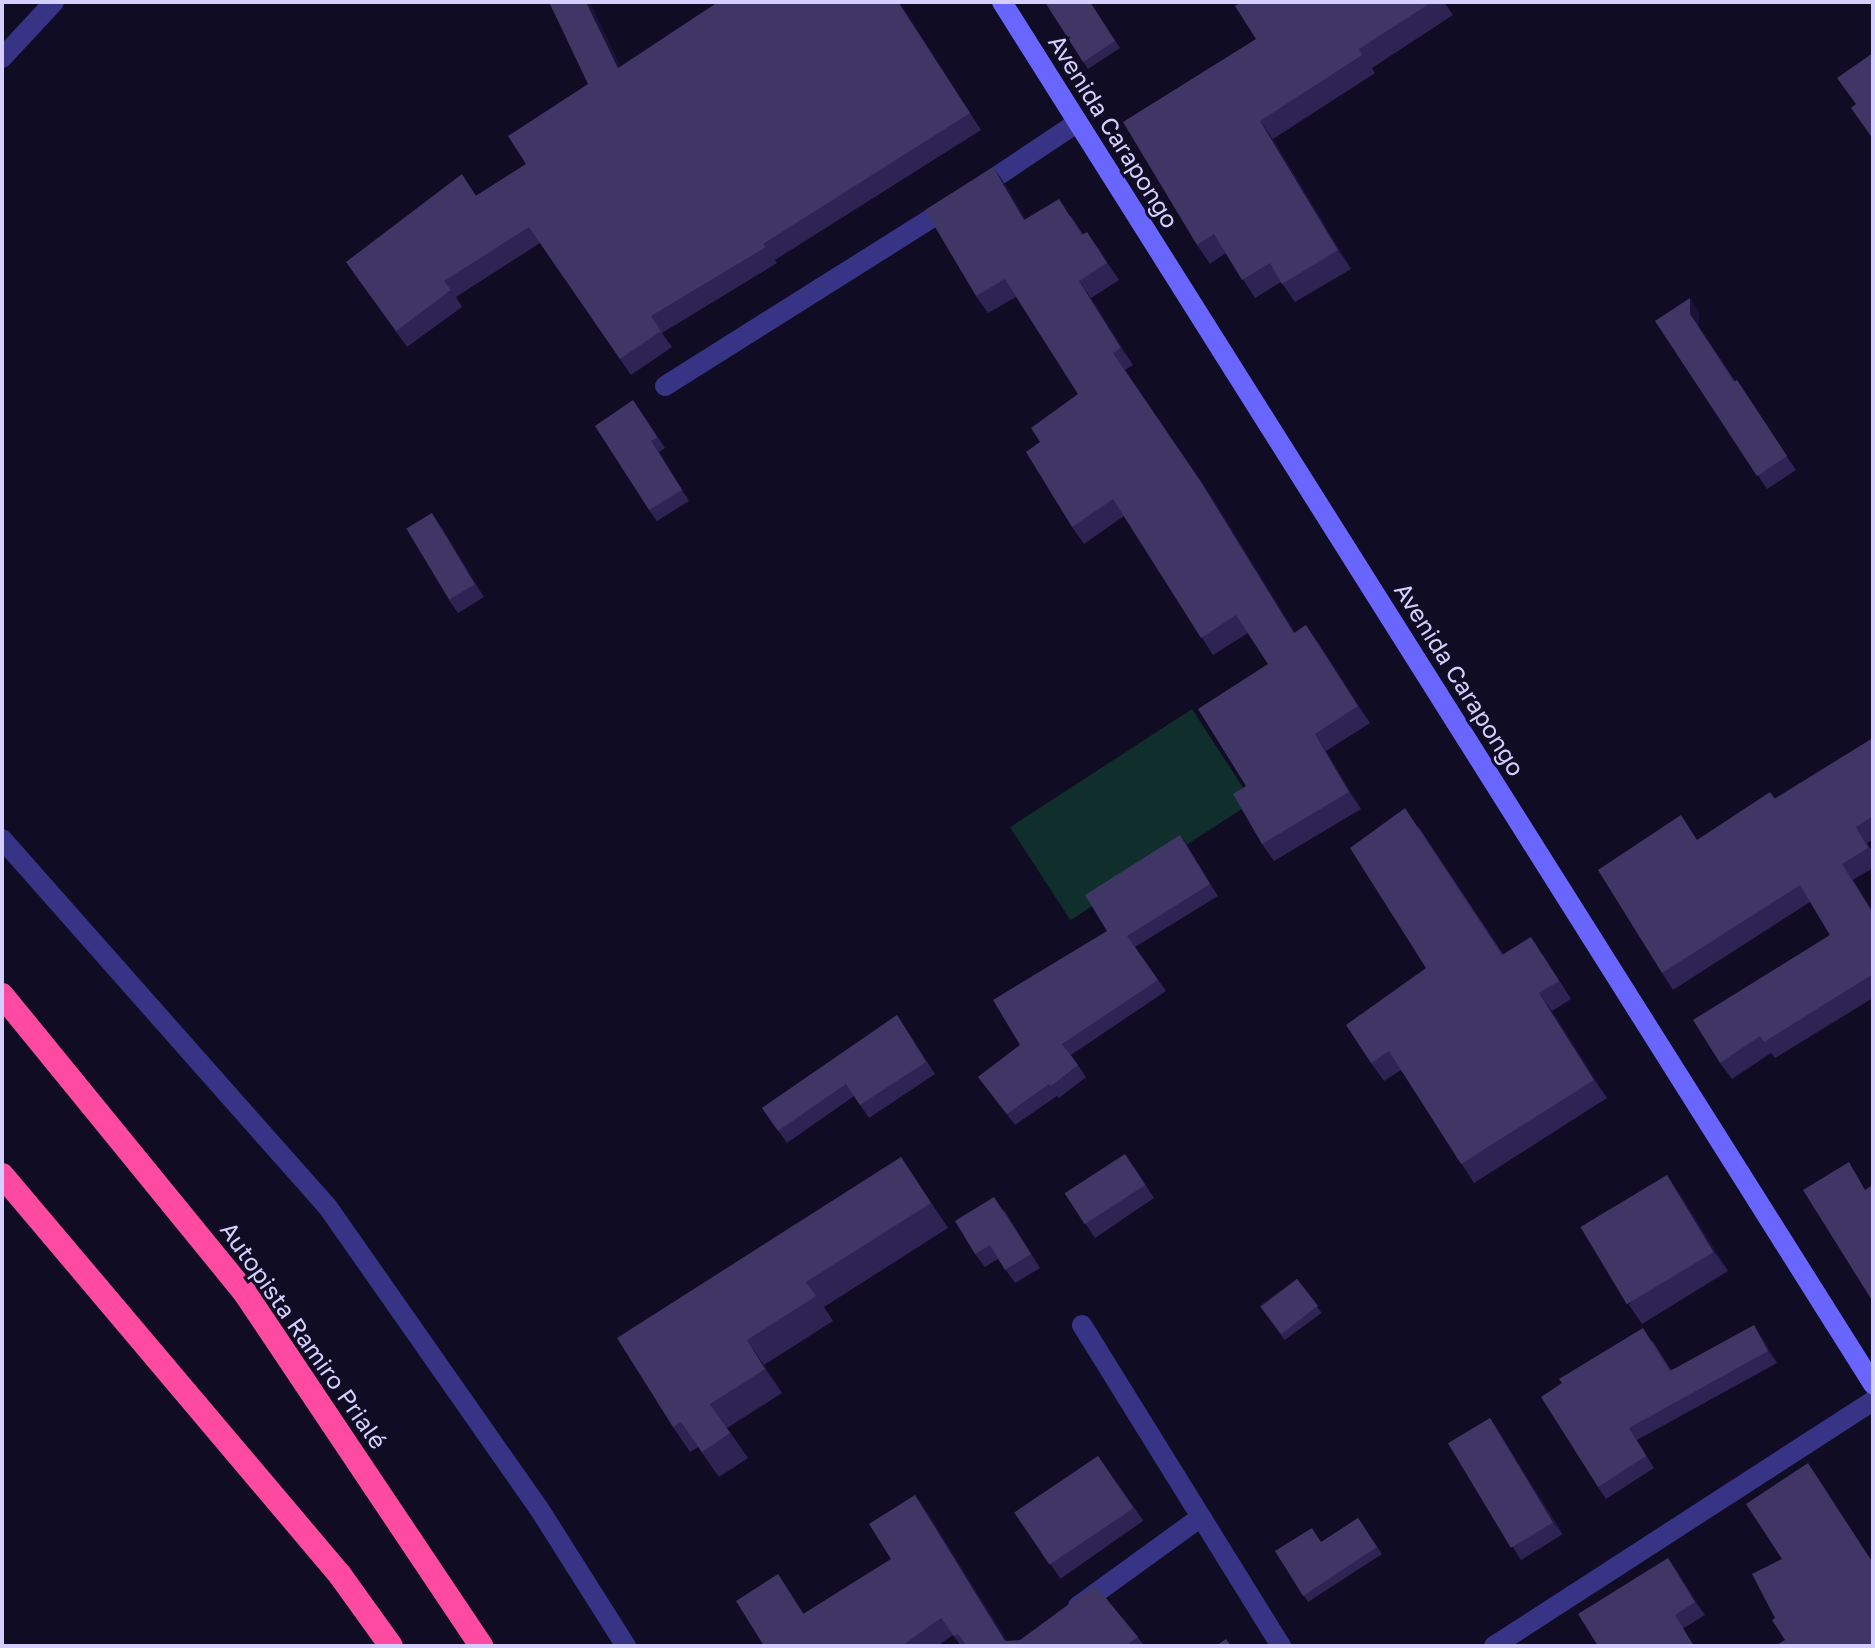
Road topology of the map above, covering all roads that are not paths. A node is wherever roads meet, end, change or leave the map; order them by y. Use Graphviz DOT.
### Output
graph roads {
  1 [pos="54,2"];
  2 [pos="1002,2"];
  3 [pos="2,58"];
  4 [pos="1078,122"];
  5 [pos="665,386"];
  6 [pos="2,839"];
  7 [pos="2,995"];
  8 [pos="2,1175"];
  9 [pos="1082,1325"];
  10 [pos="1873,1384"];
  11 [pos="1873,1401"];
  12 [pos="1201,1517"];
  13 [pos="1062,1618"];
  14 [pos="391,1646"];
  15 [pos="481,1646"];
  16 [pos="626,1646"];
  17 [pos="1281,1646"];
  18 [pos="1494,1646"];
  1 -- 3 [label="street"];
  2 -- 4 [label="street, Avenida Carapongo"];
  4 -- 5 [label="street"];
  4 -- 10 [label="street, Avenida Carapongo"];
  6 -- 16 [label="street"];
  7 -- 15 [label="highway, Autopista Ramiro Prialé"];
  8 -- 14 [label="highway"];
  9 -- 12 [label="street"];
  11 -- 18 [label="street"];
  12 -- 13 [label="street"];
  12 -- 17 [label="street"];
}
